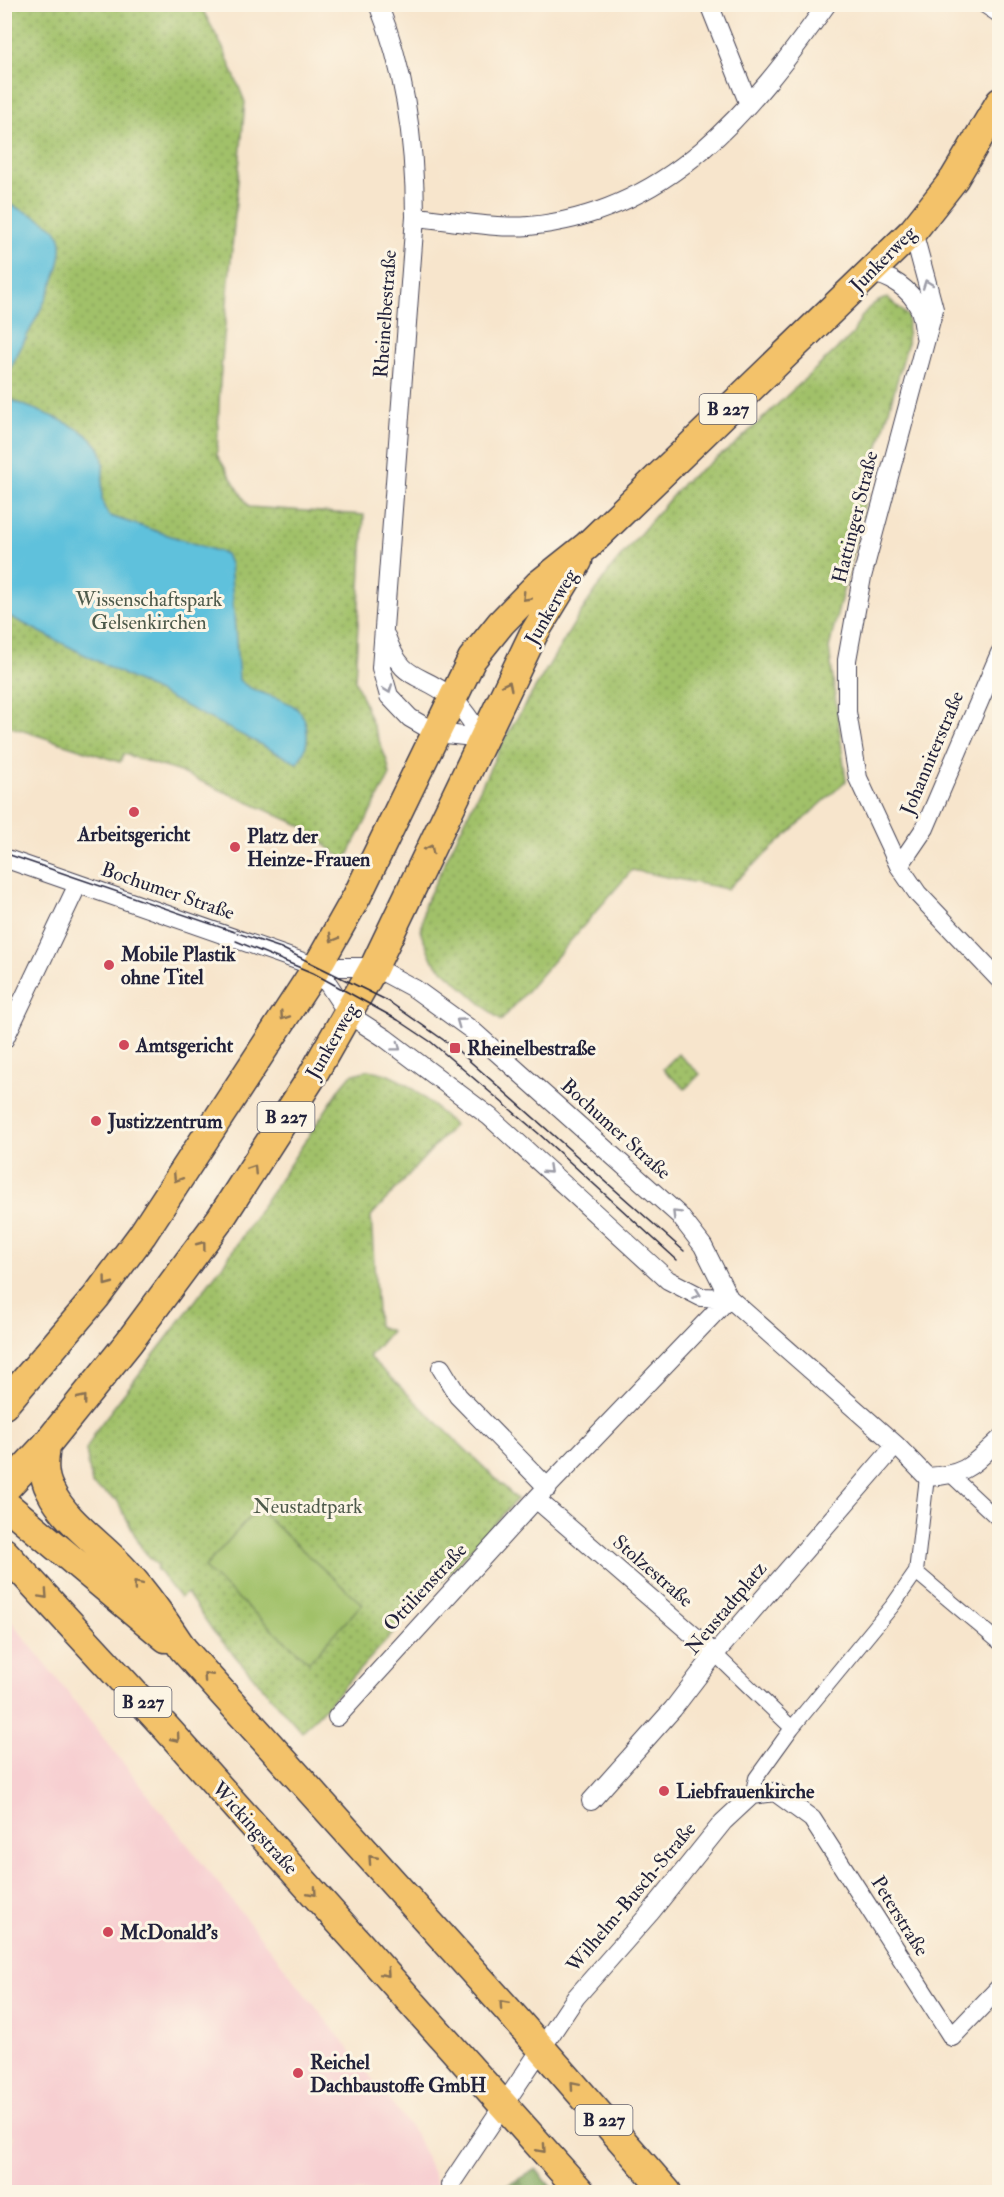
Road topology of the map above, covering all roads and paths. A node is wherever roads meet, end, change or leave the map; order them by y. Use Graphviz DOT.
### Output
graph roads {
  1 [pos="378,4"];
  2 [pos="709,4"];
  3 [pos="827,4"];
  4 [pos="985,4"];
  5 [pos="999,14"];
  6 [pos="748,102"];
  7 [pos="999,102"];
  8 [pos="415,217"];
  9 [pos="913,231"];
  10 [pos="870,274"];
  11 [pos="925,336"];
  12 [pos="587,546"];
  13 [pos="385,632"];
  14 [pos="999,653"];
  15 [pos="452,698"];
  16 [pos="847,712"];
  17 [pos="436,733"];
  18 [pos="483,738"];
  19 [pos="4,858"];
  20 [pos="899,866"];
  21 [pos="78,884"];
  22 [pos="317,967"];
  23 [pos="374,967"];
  24 [pos="999,980"];
  25 [pos="348,1014"];
  26 [pos="4,1040"];
  27 [pos="729,1298"];
  28 [pos="441,1368"];
  29 [pos="4,1405"];
  30 [pos="999,1439"];
  31 [pos="46,1445"];
  32 [pos="896,1445"];
  33 [pos="952,1476"];
  34 [pos="927,1477"];
  35 [pos="4,1490"];
  36 [pos="542,1493"];
  37 [pos="4,1503"];
  38 [pos="999,1521"];
  39 [pos="4,1552"];
  40 [pos="916,1572"];
  41 [pos="999,1643"];
  42 [pos="183,1649"];
  43 [pos="715,1654"];
  44 [pos="337,1718"];
  45 [pos="792,1728"];
  46 [pos="752,1795"];
  47 [pos="591,1801"];
  48 [pos="999,1987"];
  49 [pos="542,2047"];
  50 [pos="504,2106"];
  51 [pos="450,2185"];
  52 [pos="581,2193"];
  53 [pos="667,2193"];
  1 -- 8 [label="street, Rheinelbestraße"];
  2 -- 6 [label="street"];
  3 -- 6 [label="street"];
  4 -- 5 [label="street"];
  6 -- 8 [label="street"];
  7 -- 9 [label="main road, Junkerweg / B 227"];
  8 -- 13 [label="street, Rheinelbestraße"];
  9 -- 10 [label="main road, Junkerweg / B 227"];
  11 -- 9 [label="street, Hattinger Straße, one-way"];
  10 -- 11 [label="street, Hattinger Straße"];
  10 -- 12 [label="main road, Junkerweg / B 227"];
  11 -- 16 [label="street, Hattinger Straße"];
  12 -- 15 [label="main road, Junkerweg / B 227, one-way"];
  18 -- 12 [label="main road, Junkerweg / B 227, one-way"];
  13 -- 15 [label="street, Rheinelbestraße"];
  13 -- 17 [label="street, Rheinelbestraße, one-way"];
  14 -- 20 [label="street, Johanniterstraße"];
  15 -- 17 [label="main road, Junkerweg / B 227"];
  15 -- 18 [label="street, Rheinelbestraße"];
  16 -- 20 [label="street, Johanniterstraße"];
  17 -- 18 [label="street, Rheinelbestraße"];
  17 -- 22 [label="main road, Junkerweg / B 227, one-way"];
  23 -- 18 [label="main road, Junkerweg / B 227, one-way"];
  19 -- 21 [label="street, Bochumer Straße"];
  20 -- 24 [label="street, Johanniterstraße"];
  21 -- 22 [label="street, Bochumer Straße"];
  21 -- 26 [label="street"];
  22 -- 23 [label="street, Bochumer Straße"];
  22 -- 25 [label="street"];
  22 -- 29 [label="main road, Junkerweg / B 227, one-way"];
  23 -- 25 [label="main road, Junkerweg / B 227"];
  27 -- 23 [label="street, Bochumer Straße, one-way"];
  25 -- 27 [label="street, one-way"];
  31 -- 25 [label="main road, Junkerweg / B 227, one-way"];
  27 -- 32 [label="street, Bochumer Straße"];
  27 -- 36 [label="street, Ottilienstraße"];
  28 -- 36 [label="street"];
  30 -- 33 [label="street"];
  31 -- 35 [label="main road, Junkerweg"];
  42 -- 31 [label="main road, B 227, one-way"];
  32 -- 34 [label="street, Bochumer Straße"];
  32 -- 43 [label="street, Neustadtplatz"];
  33 -- 34 [label="street"];
  33 -- 38 [label="street"];
  34 -- 40 [label="street, Wilhelm-Busch-Straße"];
  36 -- 43 [label="street, Stolzestraße"];
  36 -- 44 [label="street, Ottilienstraße"];
  37 -- 42 [label="main road"];
  39 -- 50 [label="main road, Wickingstraße / B 227, one-way"];
  40 -- 41 [label="street"];
  40 -- 45 [label="street, Wilhelm-Busch-Straße"];
  49 -- 42 [label="main road, B 227, one-way"];
  43 -- 45 [label="street, Stolzestraße"];
  43 -- 47 [label="street, Neustadtplatz"];
  45 -- 46 [label="street, Wilhelm-Busch-Straße"];
  46 -- 48 [label="street, Peterstraße"];
  46 -- 49 [label="street, Wilhelm-Busch-Straße"];
  49 -- 50 [label="street, Wilhelm-Busch-Straße"];
  53 -- 49 [label="main road, B 227, one-way"];
  50 -- 51 [label="street"];
  50 -- 52 [label="main road, Wickingstraße / B 227, one-way"];
}
